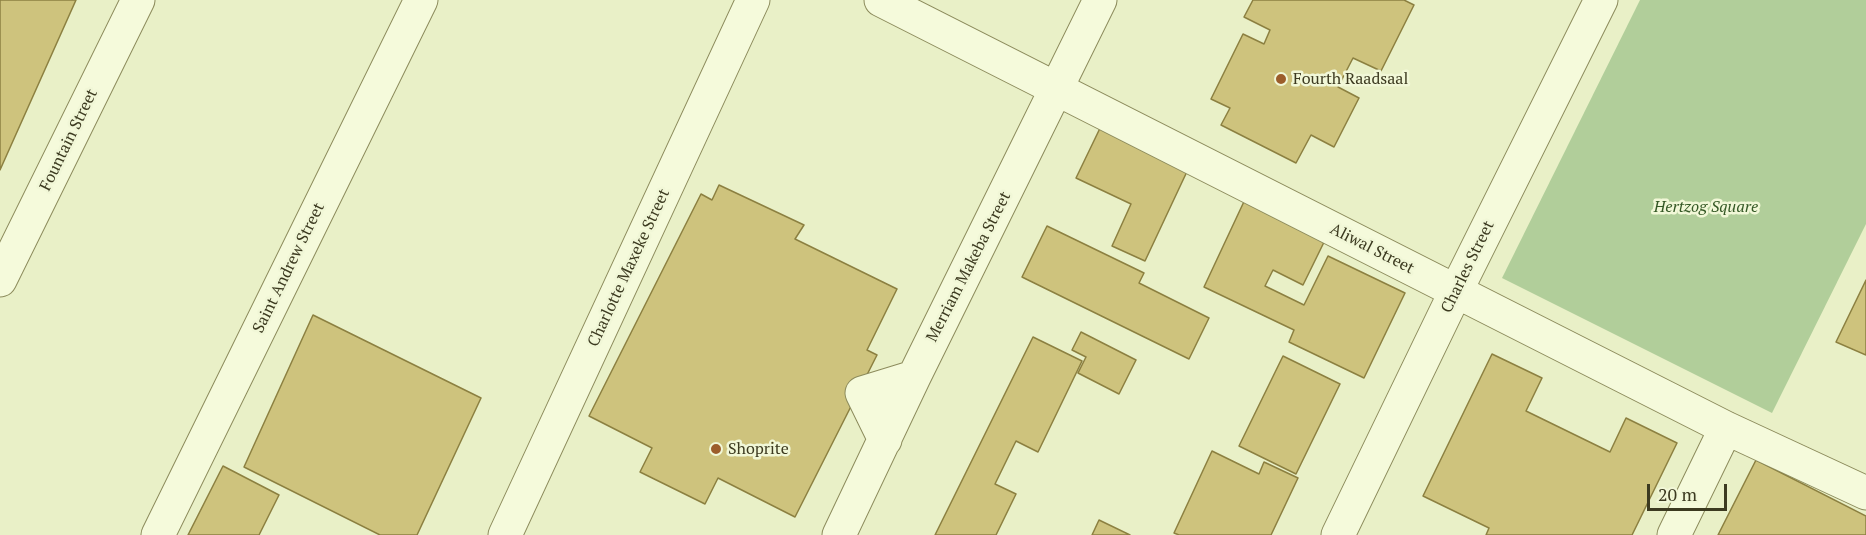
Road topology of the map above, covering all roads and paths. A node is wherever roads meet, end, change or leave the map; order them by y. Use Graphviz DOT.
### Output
graph roads {
  1 [pos="138,0"];
  2 [pos="421,0"];
  3 [pos="753,0"];
  4 [pos="881,0"];
  5 [pos="1100,0"];
  6 [pos="1601,0"];
  7 [pos="1058,89"];
  8 [pos="0,280"];
  9 [pos="1456,291"];
  10 [pos="1726,428"];
  11 [pos="1866,493"];
  12 [pos="158,535"];
  13 [pos="506,535"];
  14 [pos="839,535"];
  15 [pos="1338,535"];
  16 [pos="1674,535"];
  1 -- 8 [label="street, Fountain Street"];
  2 -- 12 [label="street, Saint Andrew Street"];
  3 -- 13 [label="street, Charlotte Maxeke Street"];
  4 -- 7 [label="street, Aliwal Street"];
  5 -- 7 [label="street, Merriam Makeba Street"];
  6 -- 9 [label="street, Charles Street"];
  7 -- 9 [label="street, Aliwal Street"];
  7 -- 14 [label="street, Merriam Makeba Street"];
  9 -- 10 [label="street, Aliwal Street"];
  9 -- 15 [label="street, Charles Street"];
  10 -- 11 [label="street, Aliwal Street"];
  10 -- 16 [label="street"];
}
